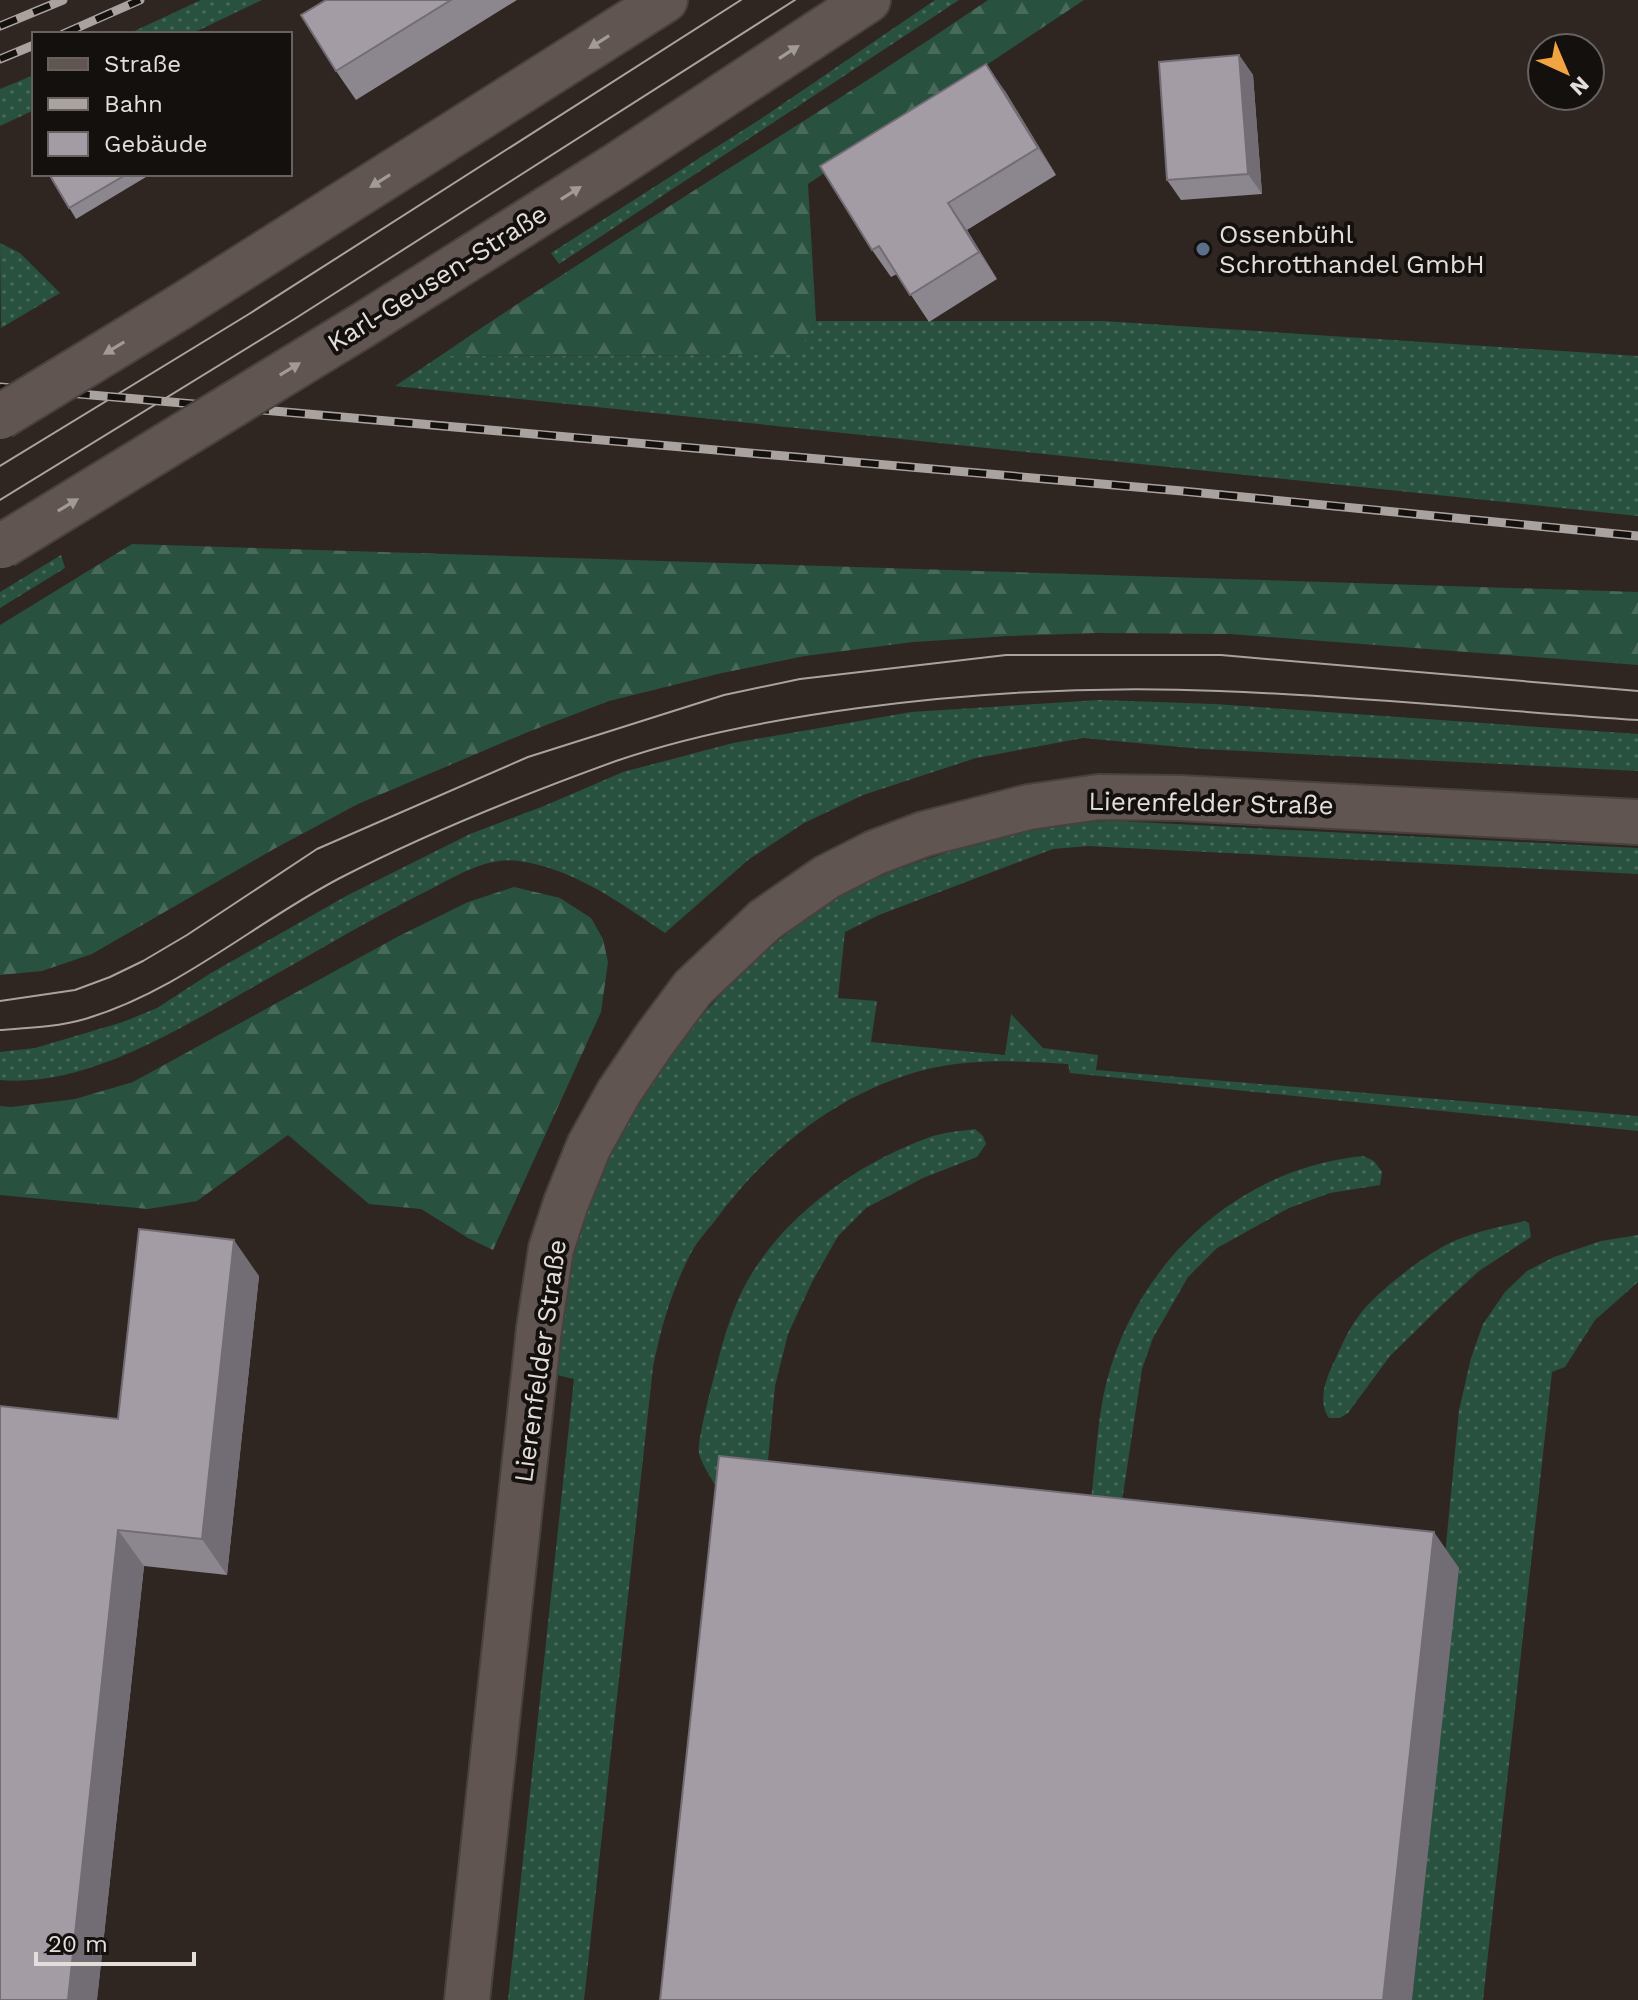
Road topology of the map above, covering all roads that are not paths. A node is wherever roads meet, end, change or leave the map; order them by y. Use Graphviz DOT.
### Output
graph roads {
  1 [pos="665,0"];
  2 [pos="868,0"];
  3 [pos="0,417"];
  4 [pos="1,546"];
  5 [pos="1638,822"];
  6 [pos="467,2000"];
  1 -- 3 [label="street, one-way, bridge"];
  4 -- 2 [label="street, Karl-Geusen-Straße, one-way, bridge"];
  5 -- 6 [label="street, Lierenfelder Straße"];
}
